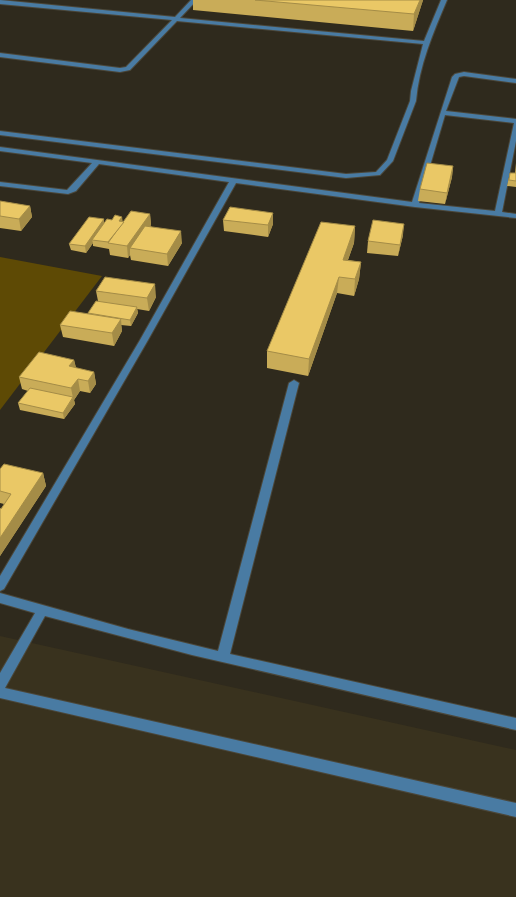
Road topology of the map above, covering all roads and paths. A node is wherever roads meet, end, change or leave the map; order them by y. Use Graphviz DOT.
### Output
graph roads {
  1 [pos="194,0"];
  2 [pos="444,0"];
  3 [pos="0,2"];
  4 [pos="177,19"];
  5 [pos="426,43"];
  6 [pos="0,55"];
  7 [pos="516,80"];
  8 [pos="443,113"];
  9 [pos="516,122"];
  10 [pos="0,133"];
  11 [pos="0,149"];
  12 [pos="96,163"];
  13 [pos="234,180"];
  14 [pos="0,184"];
  15 [pos="415,205"];
  16 [pos="498,214"];
  17 [pos="516,216"];
  18 [pos="294,383"];
  19 [pos="0,586"];
  20 [pos="0,598"];
  21 [pos="42,611"];
  22 [pos="223,657"];
  23 [pos="0,685"];
  24 [pos="0,692"];
  25 [pos="516,724"];
  26 [pos="516,810"];
  1 -- 4 [label="street"];
  2 -- 5 [label="street"];
  3 -- 4 [label="street"];
  4 -- 5 [label="street"];
  4 -- 6 [label="street"];
  5 -- 10 [label="street"];
  7 -- 8 [label="street"];
  8 -- 9 [label="street"];
  8 -- 15 [label="street"];
  9 -- 16 [label="street"];
  11 -- 12 [label="street"];
  12 -- 13 [label="street"];
  12 -- 14 [label="street"];
  13 -- 15 [label="street"];
  13 -- 19 [label="street"];
  15 -- 16 [label="street"];
  16 -- 17 [label="street"];
  18 -- 22 [label="street"];
  20 -- 21 [label="street"];
  21 -- 22 [label="street"];
  21 -- 23 [label="street"];
  22 -- 25 [label="street"];
  24 -- 26 [label="street"];
}
